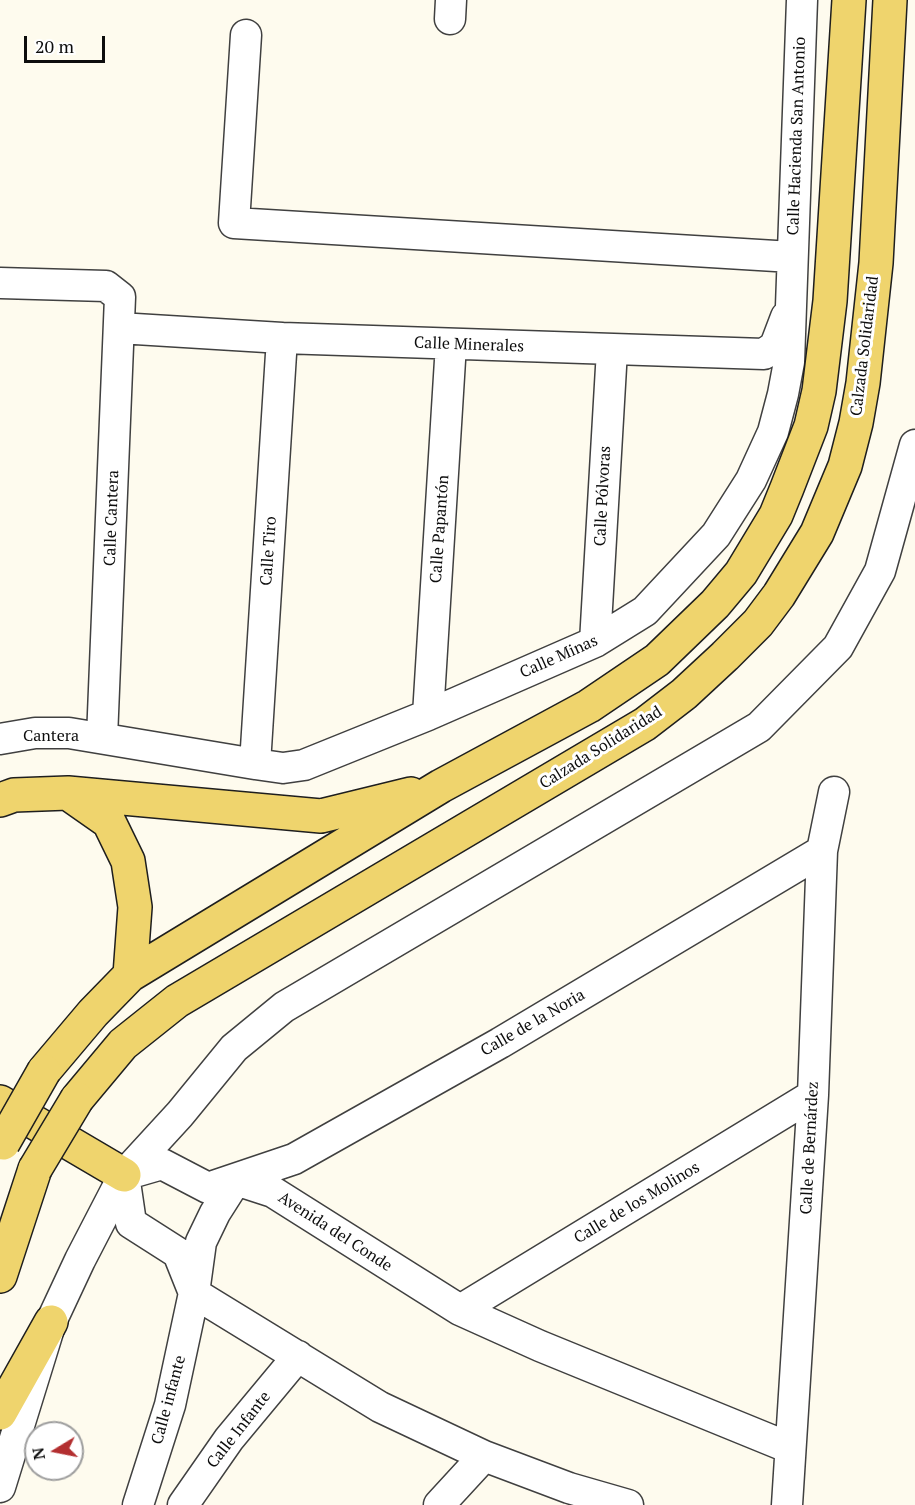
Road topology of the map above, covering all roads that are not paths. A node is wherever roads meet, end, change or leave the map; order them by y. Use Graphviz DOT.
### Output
graph roads {
  1 [pos="802,0"];
  2 [pos="849,0"];
  3 [pos="890,0"];
  4 [pos="246,35"];
  5 [pos="792,265"];
  6 [pos="0,283"];
  7 [pos="790,308"];
  8 [pos="120,328"];
  9 [pos="282,338"];
  10 [pos="451,344"];
  11 [pos="612,350"];
  12 [pos="915,445"];
  13 [pos="595,642"];
  14 [pos="428,715"];
  15 [pos="102,738"];
  16 [pos="0,739"];
  17 [pos="255,764"];
  18 [pos="441,786"];
  19 [pos="834,792"];
  20 [pos="68,793"];
  21 [pos="0,800"];
  22 [pos="822,851"];
  23 [pos="130,975"];
  24 [pos="813,1095"];
  25 [pos="0,1102"];
  26 [pos="2,1147"];
  27 [pos="124,1175"];
  28 [pos="236,1180"];
  29 [pos="0,1276"];
  30 [pos="194,1293"];
  31 [pos="460,1310"];
  32 [pos="51,1322"];
  33 [pos="298,1356"];
  34 [pos="0,1413"];
  35 [pos="790,1448"];
  36 [pos="484,1456"];
  37 [pos="0,1487"];
  38 [pos="138,1505"];
  39 [pos="183,1505"];
  40 [pos="439,1505"];
  41 [pos="628,1505"];
  42 [pos="787,1505"];
  1 -- 5 [label="street, Calle Hacienda San Antonio"];
  2 -- 18 [label="main road"];
  3 -- 29 [label="main road, Calzada Solidaridad, bridge"];
  4 -- 5 [label="street"];
  5 -- 7 [label="street, Calle Minas"];
  6 -- 8 [label="street, Calle Cantera"];
  7 -- 11 [label="street, Calle Minerales"];
  7 -- 13 [label="street, Calle Minas"];
  8 -- 9 [label="street, Calle Minerales"];
  8 -- 15 [label="street, Calle Cantera"];
  9 -- 10 [label="street, Calle Minerales"];
  9 -- 17 [label="street, Calle Tiro"];
  10 -- 11 [label="street, Calle Minerales"];
  10 -- 14 [label="street, Calle Papantón"];
  11 -- 13 [label="street, Calle Pólvoras"];
  12 -- 27 [label="street"];
  13 -- 14 [label="street, Calle Minas"];
  14 -- 17 [label="street, Calle Minas"];
  15 -- 16 [label="street, Cantera"];
  15 -- 17 [label="street, Calle Minas"];
  18 -- 20 [label="main road"];
  18 -- 23 [label="main road"];
  19 -- 22 [label="street, Calle de Bernárdez"];
  20 -- 21 [label="main road"];
  20 -- 23 [label="main road"];
  22 -- 24 [label="street, Calle de Bernárdez"];
  22 -- 28 [label="street, Calle de la Noria"];
  23 -- 26 [label="main road, bridge"];
  24 -- 31 [label="street, Calle de los Molinos"];
  24 -- 35 [label="street, Calle de Bernárdez"];
  25 -- 27 [label="main road"];
  27 -- 28 [label="street"];
  27 -- 30 [label="street"];
  27 -- 32 [label="street"];
  28 -- 30 [label="street, Calle infante"];
  28 -- 31 [label="street, Avenida del Conde"];
  30 -- 33 [label="street"];
  30 -- 38 [label="street, Calle infante"];
  31 -- 35 [label="street, Avenida del Conde"];
  32 -- 34 [label="main road"];
  32 -- 37 [label="street"];
  33 -- 36 [label="street"];
  33 -- 39 [label="street, Calle Infante"];
  35 -- 42 [label="street, Calle de Bernárdez"];
  36 -- 40 [label="street"];
  36 -- 41 [label="street"];
}
